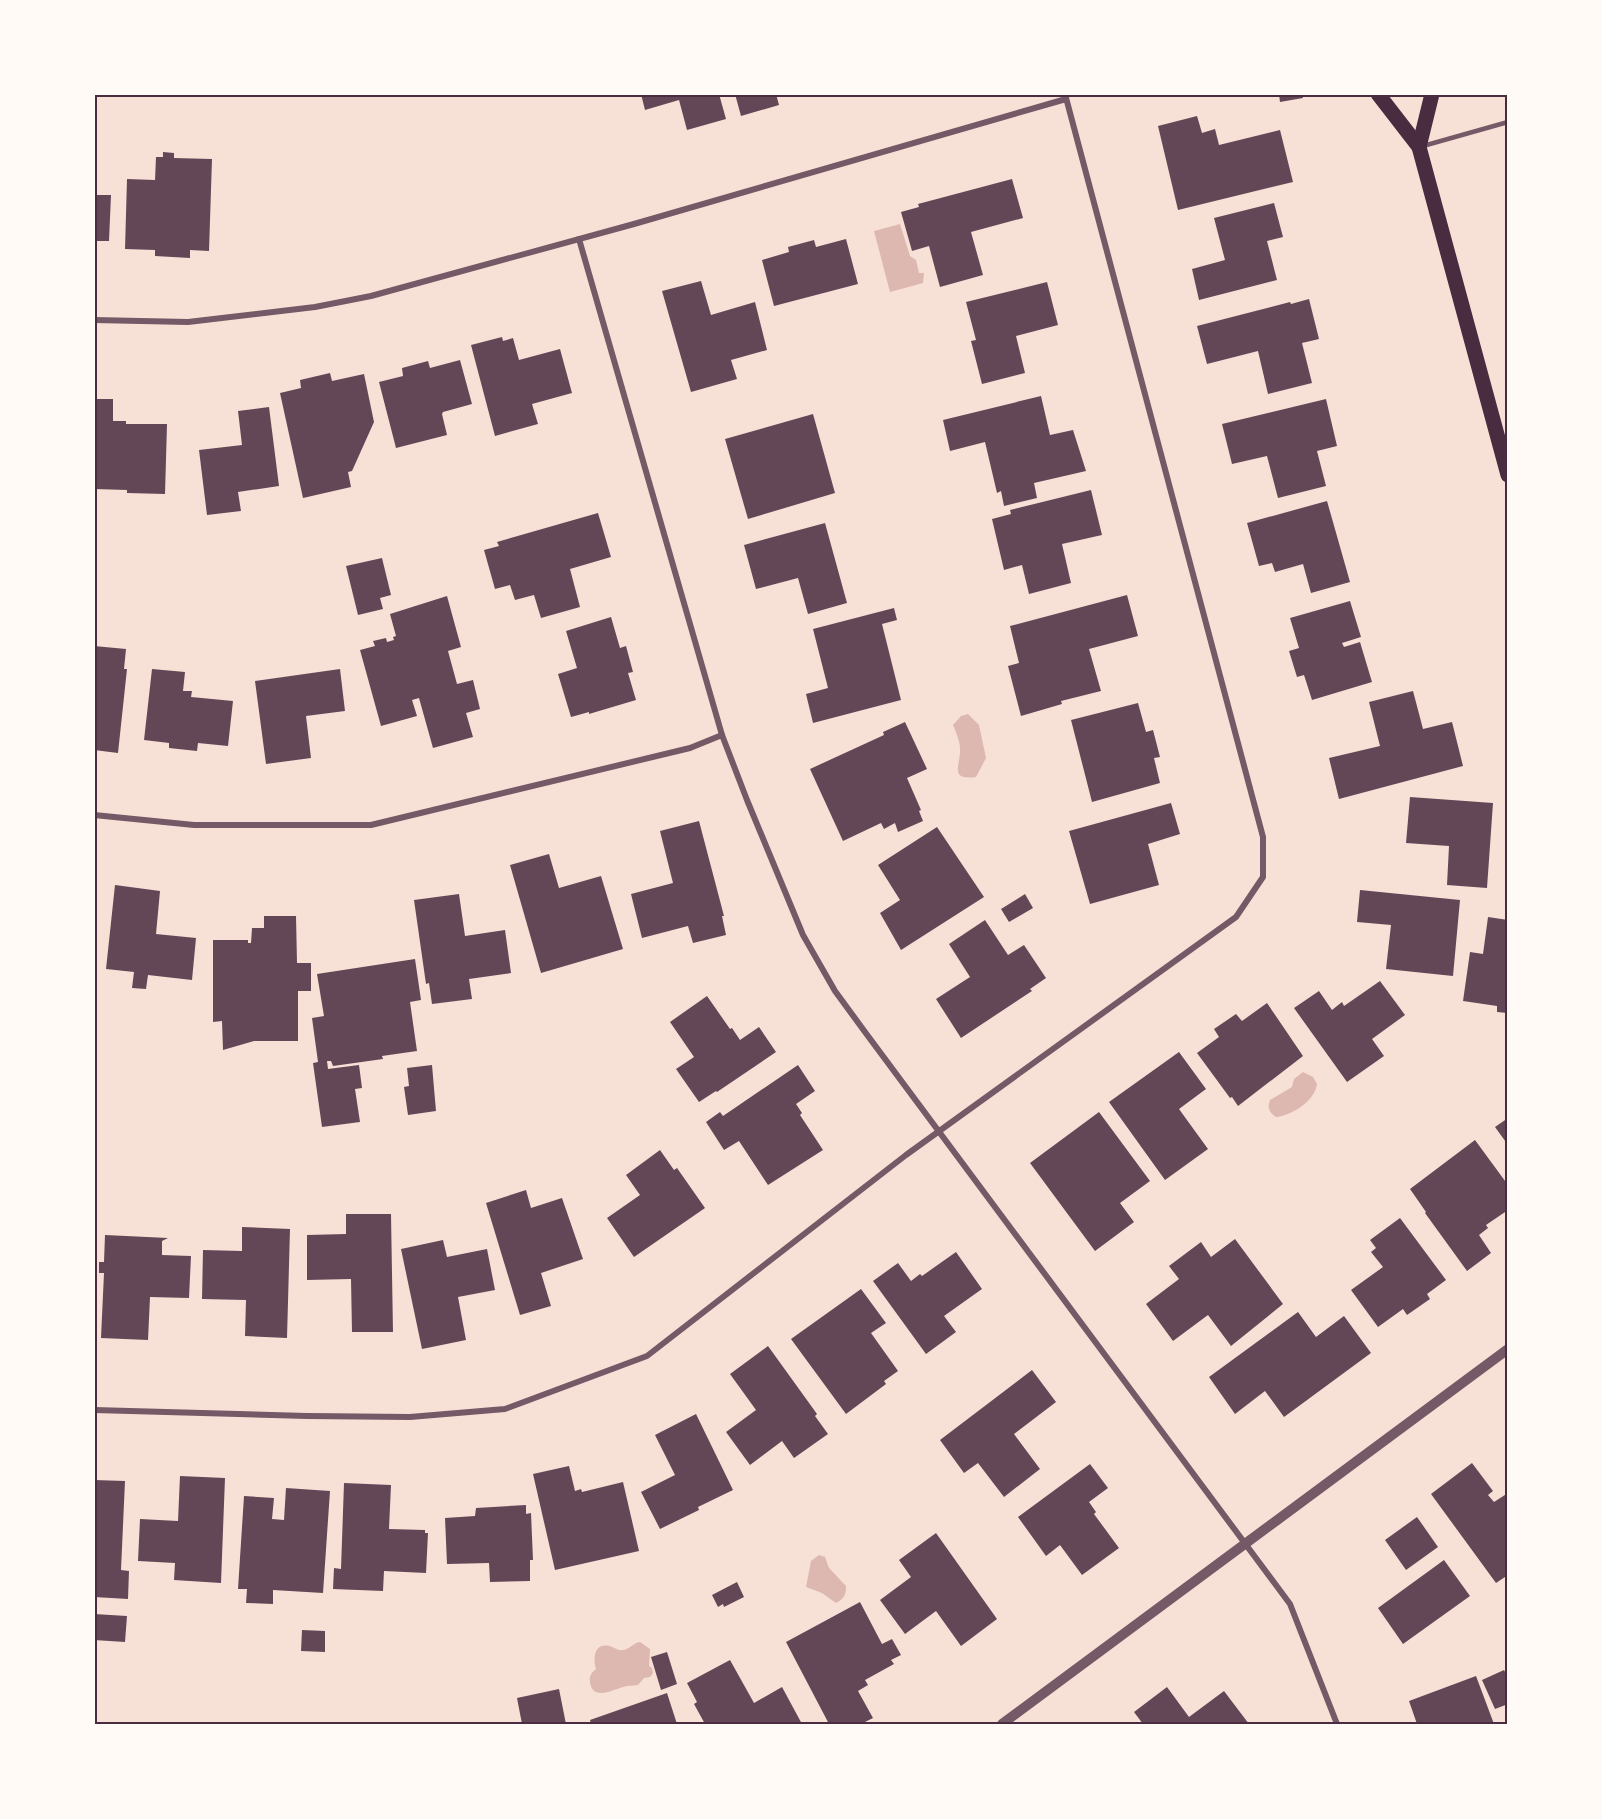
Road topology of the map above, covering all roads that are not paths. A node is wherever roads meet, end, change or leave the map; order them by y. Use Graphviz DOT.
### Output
graph roads {
  1 [pos="1378,94"];
  2 [pos="1432,94"];
  3 [pos="1066,97"];
  4 [pos="1508,122"];
  5 [pos="1419,147"];
  6 [pos="579,239"];
  7 [pos="94,320"];
  8 [pos="1506,465"];
  9 [pos="722,735"];
  10 [pos="94,815"];
  11 [pos="938,1132"];
  12 [pos="1508,1349"];
  13 [pos="94,1410"];
  14 [pos="1244,1544"];
  15 [pos="1002,1725"];
  16 [pos="1337,1725"];
  1 -- 5 [label="main road"];
  2 -- 5 [label="main road"];
  3 -- 6 [label="street"];
  3 -- 11 [label="street"];
  4 -- 5 [label="lane"];
  5 -- 8 [label="main road"];
  6 -- 7 [label="street"];
  6 -- 9 [label="street"];
  9 -- 10 [label="street"];
  9 -- 11 [label="street"];
  11 -- 13 [label="street"];
  11 -- 14 [label="street"];
  12 -- 14 [label="street"];
  14 -- 15 [label="street"];
  14 -- 16 [label="street"];
}
